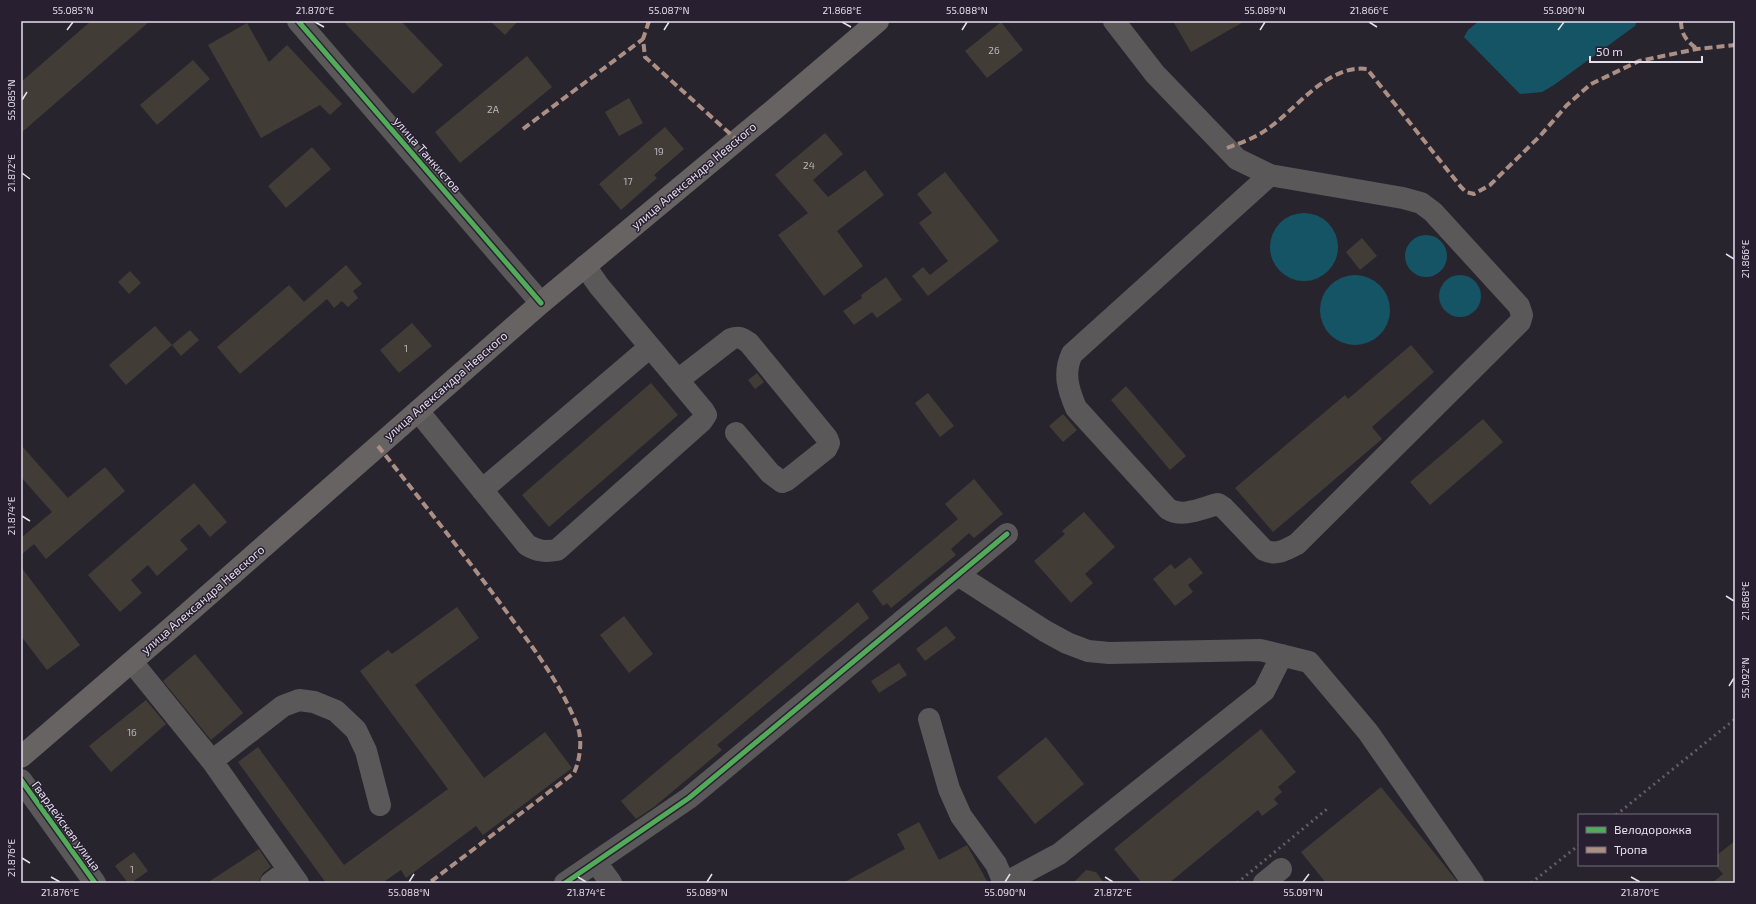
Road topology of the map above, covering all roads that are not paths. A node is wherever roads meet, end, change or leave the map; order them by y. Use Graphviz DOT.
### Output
graph roads {
  1 [pos="298,21"];
  2 [pos="878,21"];
  3 [pos="1114,21"];
  4 [pos="1270,174"];
  5 [pos="585,266"];
  6 [pos="541,303"];
  7 [pos="650,347"];
  8 [pos="678,380"];
  9 [pos="418,411"];
  10 [pos="736,433"];
  11 [pos="482,490"];
  12 [pos="1007,534"];
  13 [pos="958,575"];
  14 [pos="1282,655"];
  15 [pos="132,662"];
  16 [pos="929,719"];
  17 [pos="21,757"];
  18 [pos="212,761"];
  19 [pos="21,780"];
  20 [pos="380,805"];
  21 [pos="596,862"];
  22 [pos="1280,869"];
  23 [pos="293,876"];
  24 [pos="1029,878"];
  25 [pos="95,883"];
  26 [pos="272,883"];
  27 [pos="565,883"];
  28 [pos="611,883"];
  29 [pos="1004,883"];
  30 [pos="1264,883"];
  31 [pos="1474,883"];
  1 -- 6 [label="street, улица Танкистов"];
  2 -- 5 [label="main road, улица Александра Невского"];
  3 -- 4 [label="street"];
  4 -- 4 [label="street"];
  5 -- 6 [label="main road, улица Александра Невского"];
  5 -- 7 [label="street"];
  6 -- 9 [label="main road, улица Александра Невского"];
  7 -- 8 [label="street"];
  7 -- 11 [label="street"];
  8 -- 10 [label="street"];
  8 -- 11 [label="street"];
  9 -- 11 [label="street"];
  9 -- 15 [label="main road, улица Александра Невского"];
  12 -- 13 [label="street"];
  13 -- 14 [label="street"];
  13 -- 21 [label="street"];
  14 -- 24 [label="street"];
  14 -- 31 [label="street"];
  15 -- 17 [label="main road, улица Александра Невского"];
  15 -- 18 [label="street"];
  16 -- 29 [label="street"];
  18 -- 20 [label="street"];
  18 -- 23 [label="street"];
  19 -- 25 [label="street, Гвардейская улица"];
  21 -- 27 [label="street"];
  21 -- 28 [label="street"];
  22 -- 30 [label="street"];
  23 -- 26 [label="street"];
  24 -- 29 [label="street"];
}
